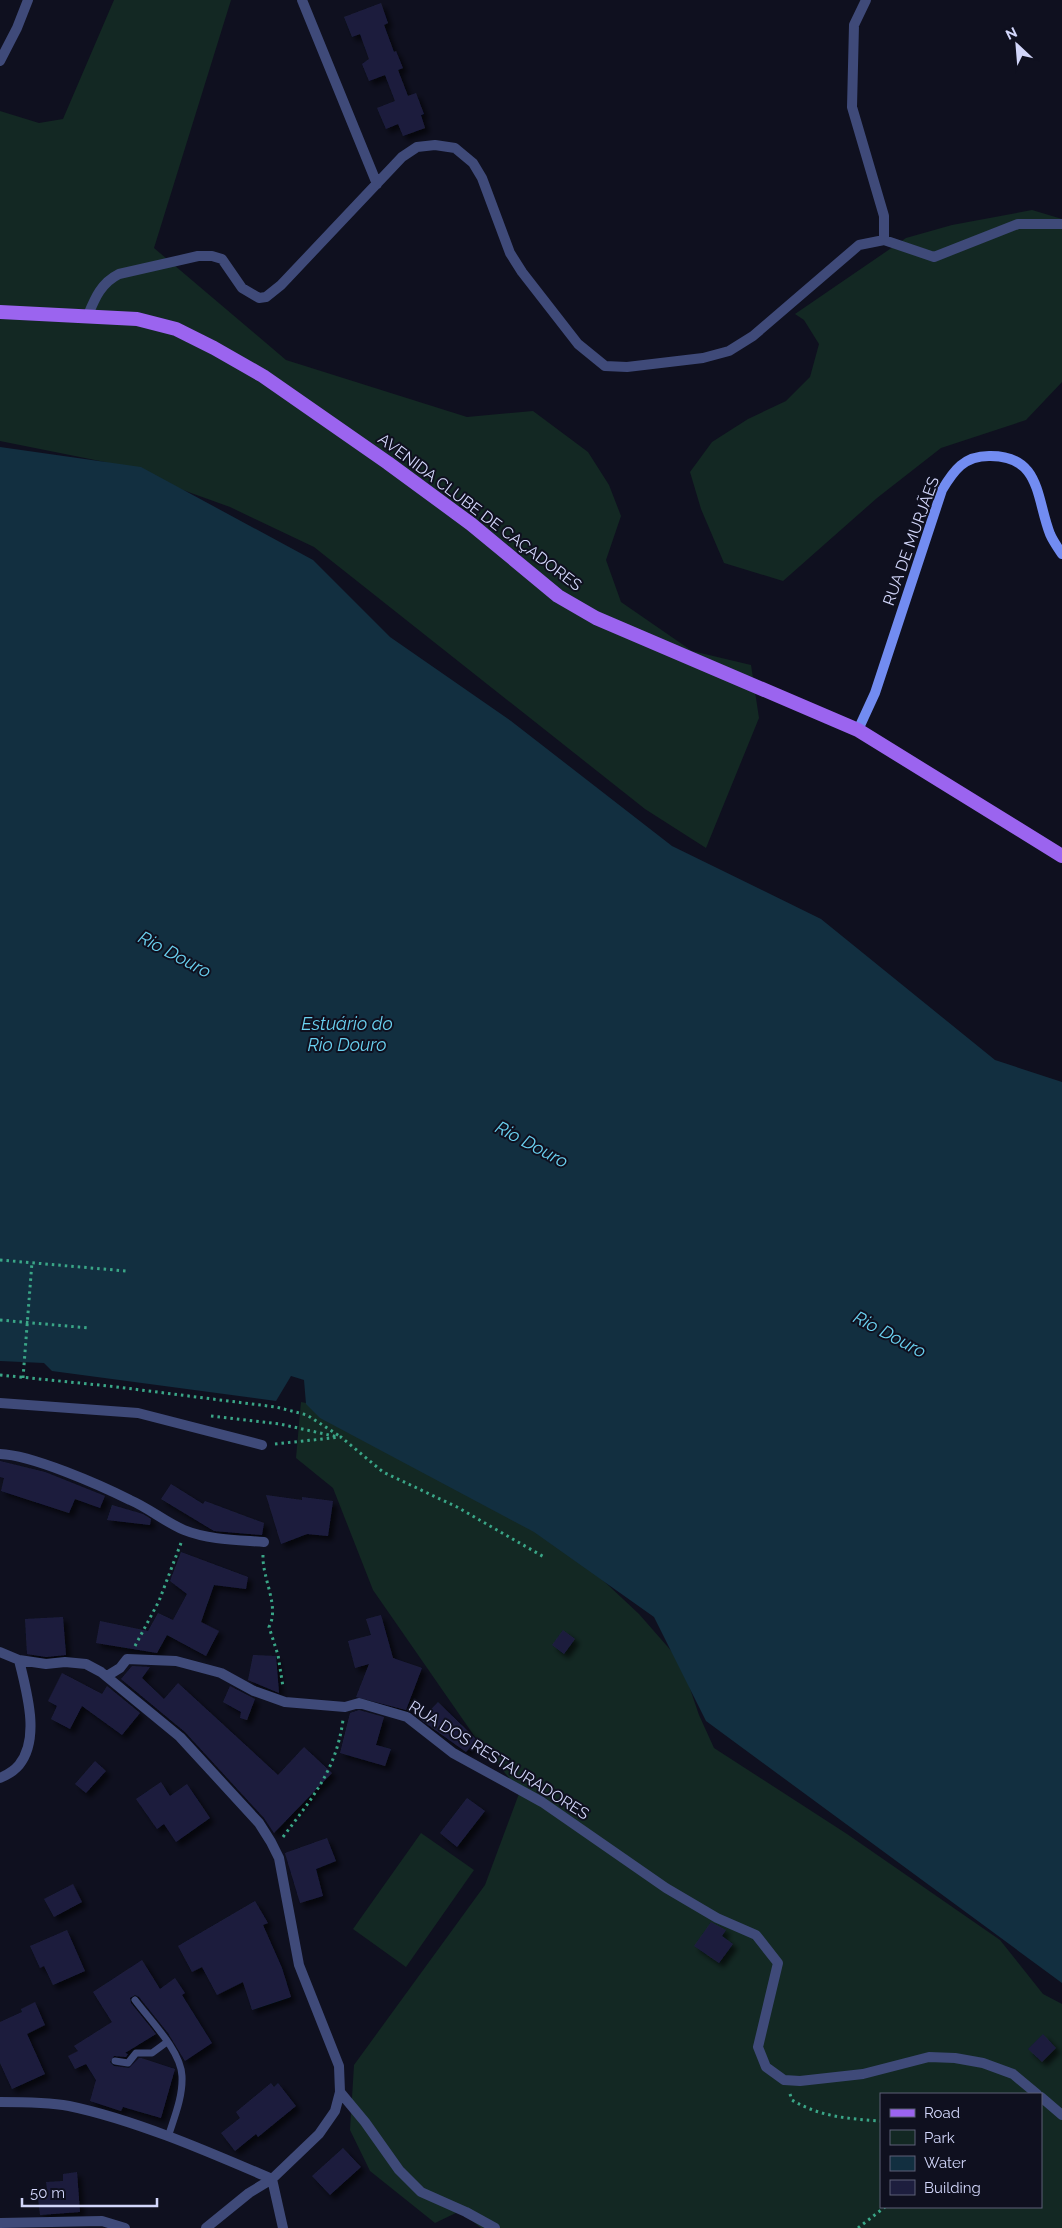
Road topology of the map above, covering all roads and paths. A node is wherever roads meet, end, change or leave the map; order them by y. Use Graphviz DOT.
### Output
graph roads {
  1 [pos="28,0"];
  2 [pos="302,0"];
  3 [pos="866,0"];
  4 [pos="0,61"];
  5 [pos="376,184"];
  6 [pos="1062,224"];
  7 [pos="884,240"];
  8 [pos="0,312"];
  9 [pos="88,316"];
  10 [pos="1062,554"];
  11 [pos="858,730"];
  12 [pos="1062,856"];
  13 [pos="0,1260"];
  14 [pos="32,1262"];
  15 [pos="126,1271"];
  16 [pos="0,1320"];
  17 [pos="27,1321"];
  18 [pos="89,1328"];
  19 [pos="0,1375"];
  20 [pos="23,1378"];
  21 [pos="0,1403"];
  22 [pos="341,1437"];
  23 [pos="262,1445"];
  24 [pos="0,1454"];
  25 [pos="184,1530"];
  26 [pos="264,1542"];
  27 [pos="544,1557"];
  28 [pos="0,1652"];
  29 [pos="127,1659"];
  30 [pos="19,1660"];
  31 [pos="107,1676"];
  32 [pos="285,1702"];
  33 [pos="344,1707"];
  34 [pos="0,1778"];
  35 [pos="274,1849"];
  36 [pos="136,2000"];
  37 [pos="167,2042"];
  38 [pos="115,2061"];
  39 [pos="784,2080"];
  40 [pos="340,2092"];
  41 [pos="1036,2093"];
  42 [pos="1042,2098"];
  43 [pos="0,2102"];
  44 [pos="1062,2115"];
  45 [pos="880,2121"];
  46 [pos="168,2138"];
  47 [pos="272,2179"];
  48 [pos="884,2208"];
  49 [pos="0,2223"];
  50 [pos="125,2228"];
  51 [pos="206,2228"];
  52 [pos="283,2228"];
  53 [pos="495,2228"];
  54 [pos="858,2228"];
  1 -- 4 [label="street"];
  2 -- 5 [label="street"];
  3 -- 7 [label="street"];
  5 -- 7 [label="street"];
  5 -- 9 [label="street"];
  6 -- 7 [label="street"];
  8 -- 9 [label="main road, AVENIDA CLUBE DE CAÇADORES"];
  9 -- 11 [label="main road, AVENIDA CLUBE DE CAÇADORES"];
  10 -- 11 [label="main road, RUA DE MURJÃES"];
  11 -- 12 [label="main road, AVENIDA CLUBE DE CAÇADORES"];
  13 -- 14 [label="path"];
  14 -- 15 [label="path"];
  14 -- 17 [label="path"];
  16 -- 17 [label="path"];
  17 -- 18 [label="path"];
  17 -- 20 [label="path"];
  19 -- 20 [label="path"];
  20 -- 22 [label="path"];
  21 -- 23 [label="street"];
  22 -- 23 [label="path"];
  22 -- 27 [label="path"];
  24 -- 25 [label="street"];
  25 -- 26 [label="street"];
  25 -- 29 [label="path"];
  26 -- 32 [label="path"];
  28 -- 30 [label="street"];
  29 -- 31 [label="street"];
  29 -- 32 [label="street, RUA DOS RESTAURADORES"];
  30 -- 31 [label="street"];
  30 -- 34 [label="street"];
  31 -- 35 [label="street"];
  32 -- 33 [label="street, RUA DOS RESTAURADORES"];
  33 -- 35 [label="path"];
  33 -- 39 [label="street, RUA DOS RESTAURADORES"];
  35 -- 40 [label="street"];
  36 -- 37 [label="lane"];
  37 -- 38 [label="lane"];
  37 -- 46 [label="lane"];
  39 -- 41 [label="street"];
  39 -- 45 [label="path"];
  40 -- 47 [label="street"];
  40 -- 53 [label="street"];
  42 -- 44 [label="street"];
  43 -- 46 [label="street"];
  46 -- 47 [label="street"];
  47 -- 51 [label="street"];
  47 -- 52 [label="street"];
  48 -- 54 [label="path"];
  49 -- 50 [label="street"];
}
